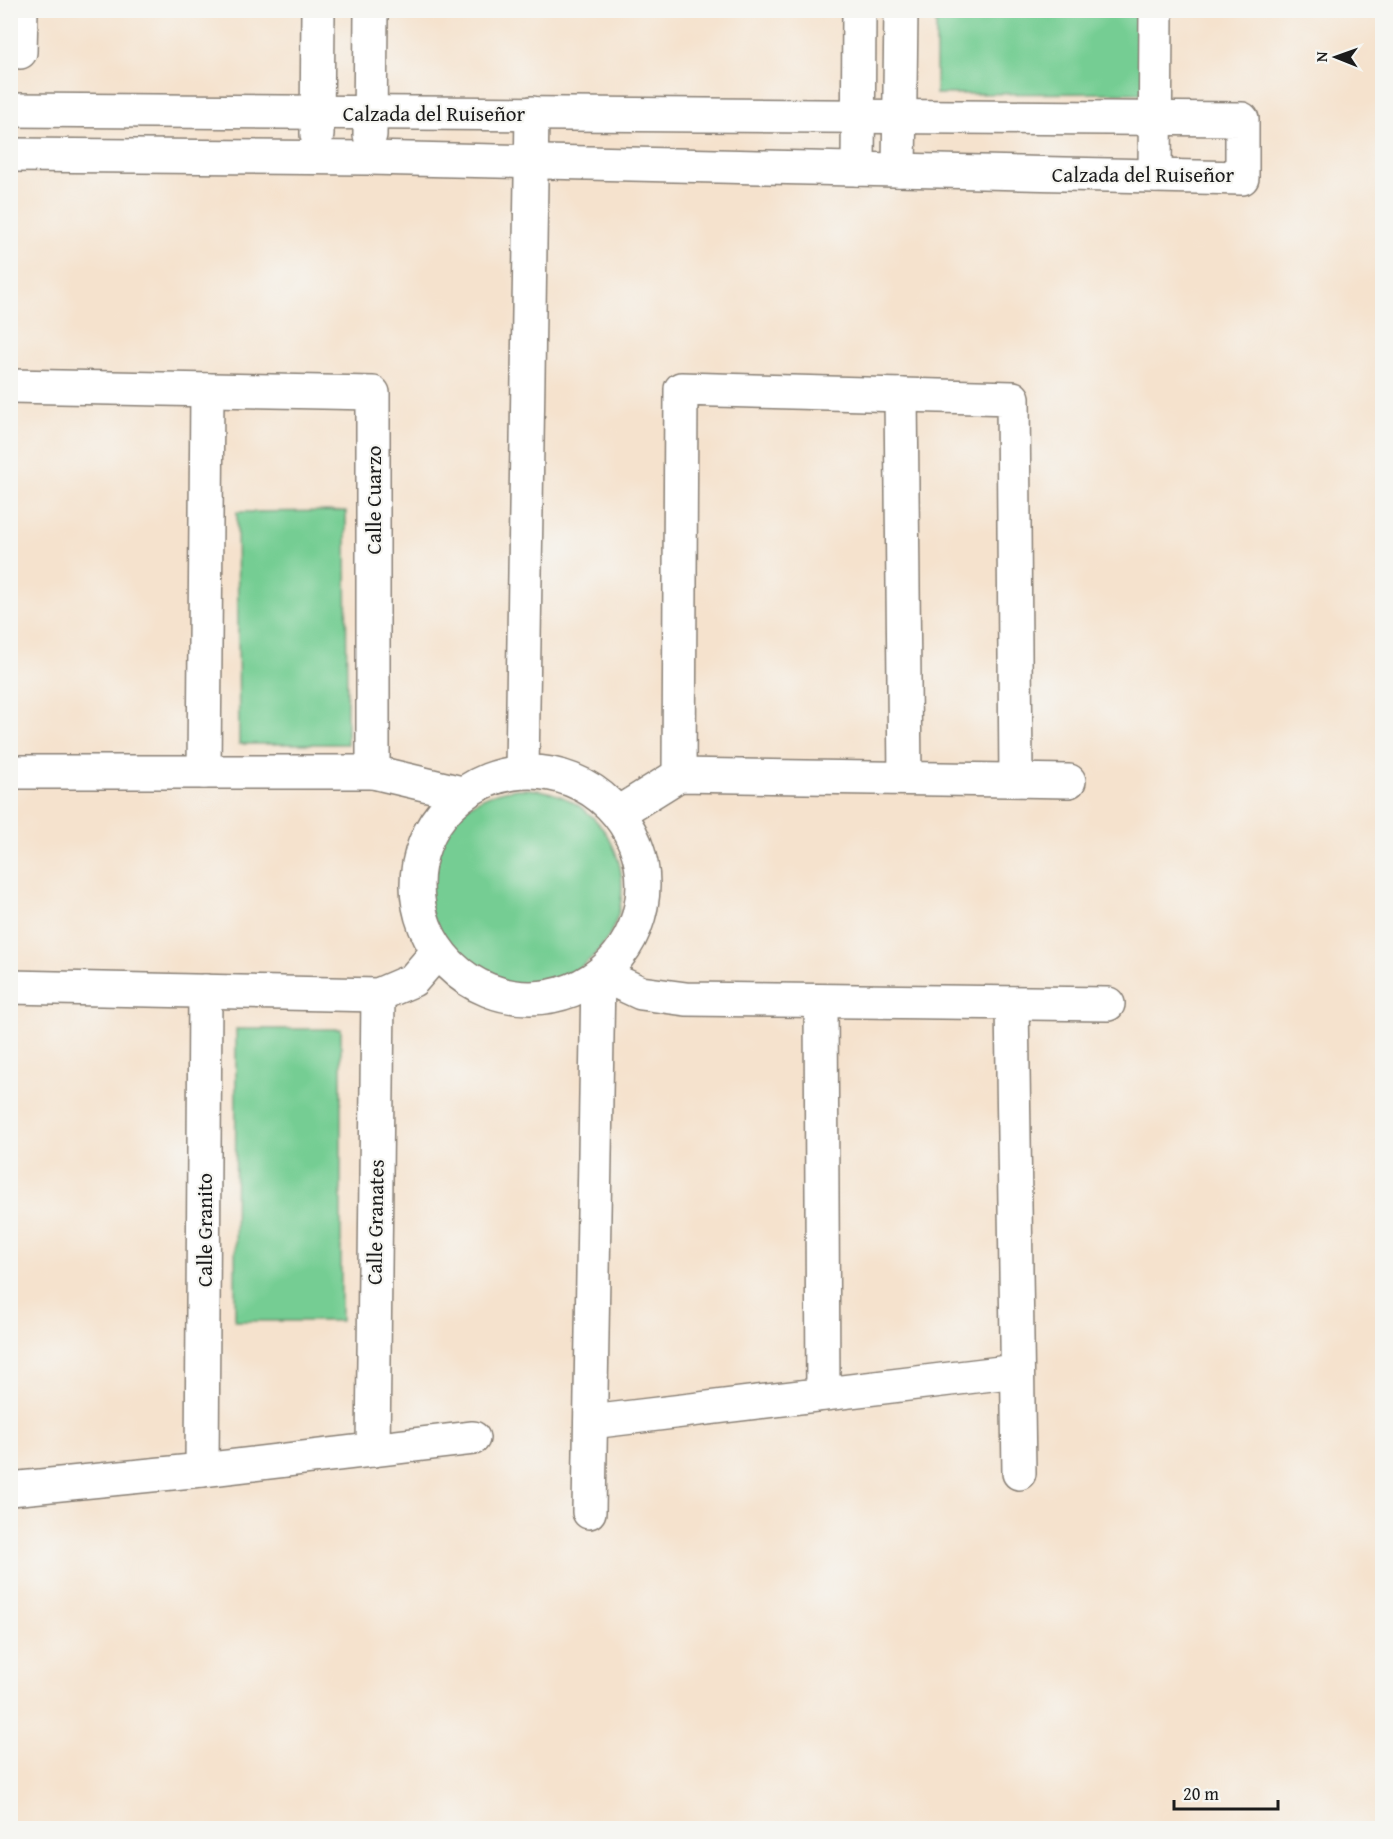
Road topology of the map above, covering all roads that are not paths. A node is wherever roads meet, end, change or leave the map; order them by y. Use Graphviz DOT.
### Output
graph roads {
  1 [pos="21,10"];
  2 [pos="318,10"];
  3 [pos="371,10"];
  4 [pos="860,10"];
  5 [pos="901,10"];
  6 [pos="1156,10"];
  7 [pos="20,52"];
  8 [pos="10,110"];
  9 [pos="317,112"];
  10 [pos="370,113"];
  11 [pos="532,113"];
  12 [pos="858,116"];
  13 [pos="900,116"];
  14 [pos="1156,118"];
  15 [pos="10,155"];
  16 [pos="317,157"];
  17 [pos="369,158"];
  18 [pos="531,161"];
  19 [pos="858,169"];
  20 [pos="899,170"];
  21 [pos="1155,176"];
  22 [pos="10,386"];
  23 [pos="207,390"];
  24 [pos="901,395"];
  25 [pos="10,771"];
  26 [pos="522,771"];
  27 [pos="204,772"];
  28 [pos="373,772"];
  29 [pos="679,775"];
  30 [pos="905,778"];
  31 [pos="1016,780"];
  32 [pos="1069,781"];
  33 [pos="462,794"];
  34 [pos="618,813"];
  35 [pos="439,954"];
  36 [pos="599,975"];
  37 [pos="10,987"];
  38 [pos="205,991"];
  39 [pos="378,995"];
  40 [pos="821,1001"];
  41 [pos="1012,1003"];
  42 [pos="1108,1004"];
  43 [pos="1017,1371"];
  44 [pos="823,1394"];
  45 [pos="591,1422"];
  46 [pos="473,1438"];
  47 [pos="373,1450"];
  48 [pos="202,1470"];
  49 [pos="1018,1473"];
  50 [pos="10,1489"];
  51 [pos="589,1512"];
  1 -- 7 [label="street"];
  2 -- 9 [label="street"];
  3 -- 10 [label="street"];
  4 -- 12 [label="street"];
  5 -- 13 [label="street"];
  6 -- 14 [label="street"];
  8 -- 9 [label="street, Calzada del Ruiseñor"];
  9 -- 10 [label="street, Calzada del Ruiseñor"];
  9 -- 16 [label="street"];
  10 -- 11 [label="street, Calzada del Ruiseñor"];
  10 -- 17 [label="street"];
  11 -- 12 [label="street, Calzada del Ruiseñor"];
  11 -- 18 [label="street"];
  12 -- 13 [label="street, Calzada del Ruiseñor"];
  12 -- 19 [label="street"];
  13 -- 14 [label="street, Calzada del Ruiseñor"];
  13 -- 20 [label="street"];
  14 -- 21 [label="street"];
  14 -- 21 [label="street, Calzada del Ruiseñor"];
  15 -- 16 [label="street, Calzada del Ruiseñor"];
  16 -- 17 [label="street, Calzada del Ruiseñor"];
  17 -- 18 [label="street, Calzada del Ruiseñor"];
  18 -- 19 [label="street, Calzada del Ruiseñor"];
  18 -- 26 [label="street"];
  19 -- 20 [label="street, Calzada del Ruiseñor"];
  20 -- 21 [label="street, Calzada del Ruiseñor"];
  22 -- 23 [label="street, Calle Cuarzo"];
  23 -- 27 [label="street"];
  23 -- 28 [label="street, Calle Cuarzo"];
  24 -- 29 [label="street"];
  24 -- 30 [label="street"];
  24 -- 31 [label="street"];
  25 -- 27 [label="street"];
  26 -- 33 [label="street"];
  26 -- 34 [label="street"];
  27 -- 28 [label="street"];
  28 -- 33 [label="street"];
  29 -- 30 [label="street"];
  29 -- 34 [label="street"];
  30 -- 31 [label="street"];
  31 -- 32 [label="street"];
  33 -- 35 [label="street"];
  34 -- 36 [label="street"];
  35 -- 36 [label="street"];
  35 -- 39 [label="street"];
  36 -- 40 [label="street"];
  36 -- 45 [label="street"];
  37 -- 38 [label="street"];
  38 -- 39 [label="street"];
  38 -- 48 [label="street, Calle Granito"];
  39 -- 47 [label="street, Calle Granates"];
  40 -- 41 [label="street"];
  40 -- 44 [label="street"];
  41 -- 42 [label="street"];
  41 -- 43 [label="street"];
  43 -- 44 [label="street"];
  43 -- 49 [label="street"];
  44 -- 45 [label="street"];
  45 -- 51 [label="street"];
  46 -- 47 [label="street"];
  47 -- 48 [label="street"];
  48 -- 50 [label="street"];
}
